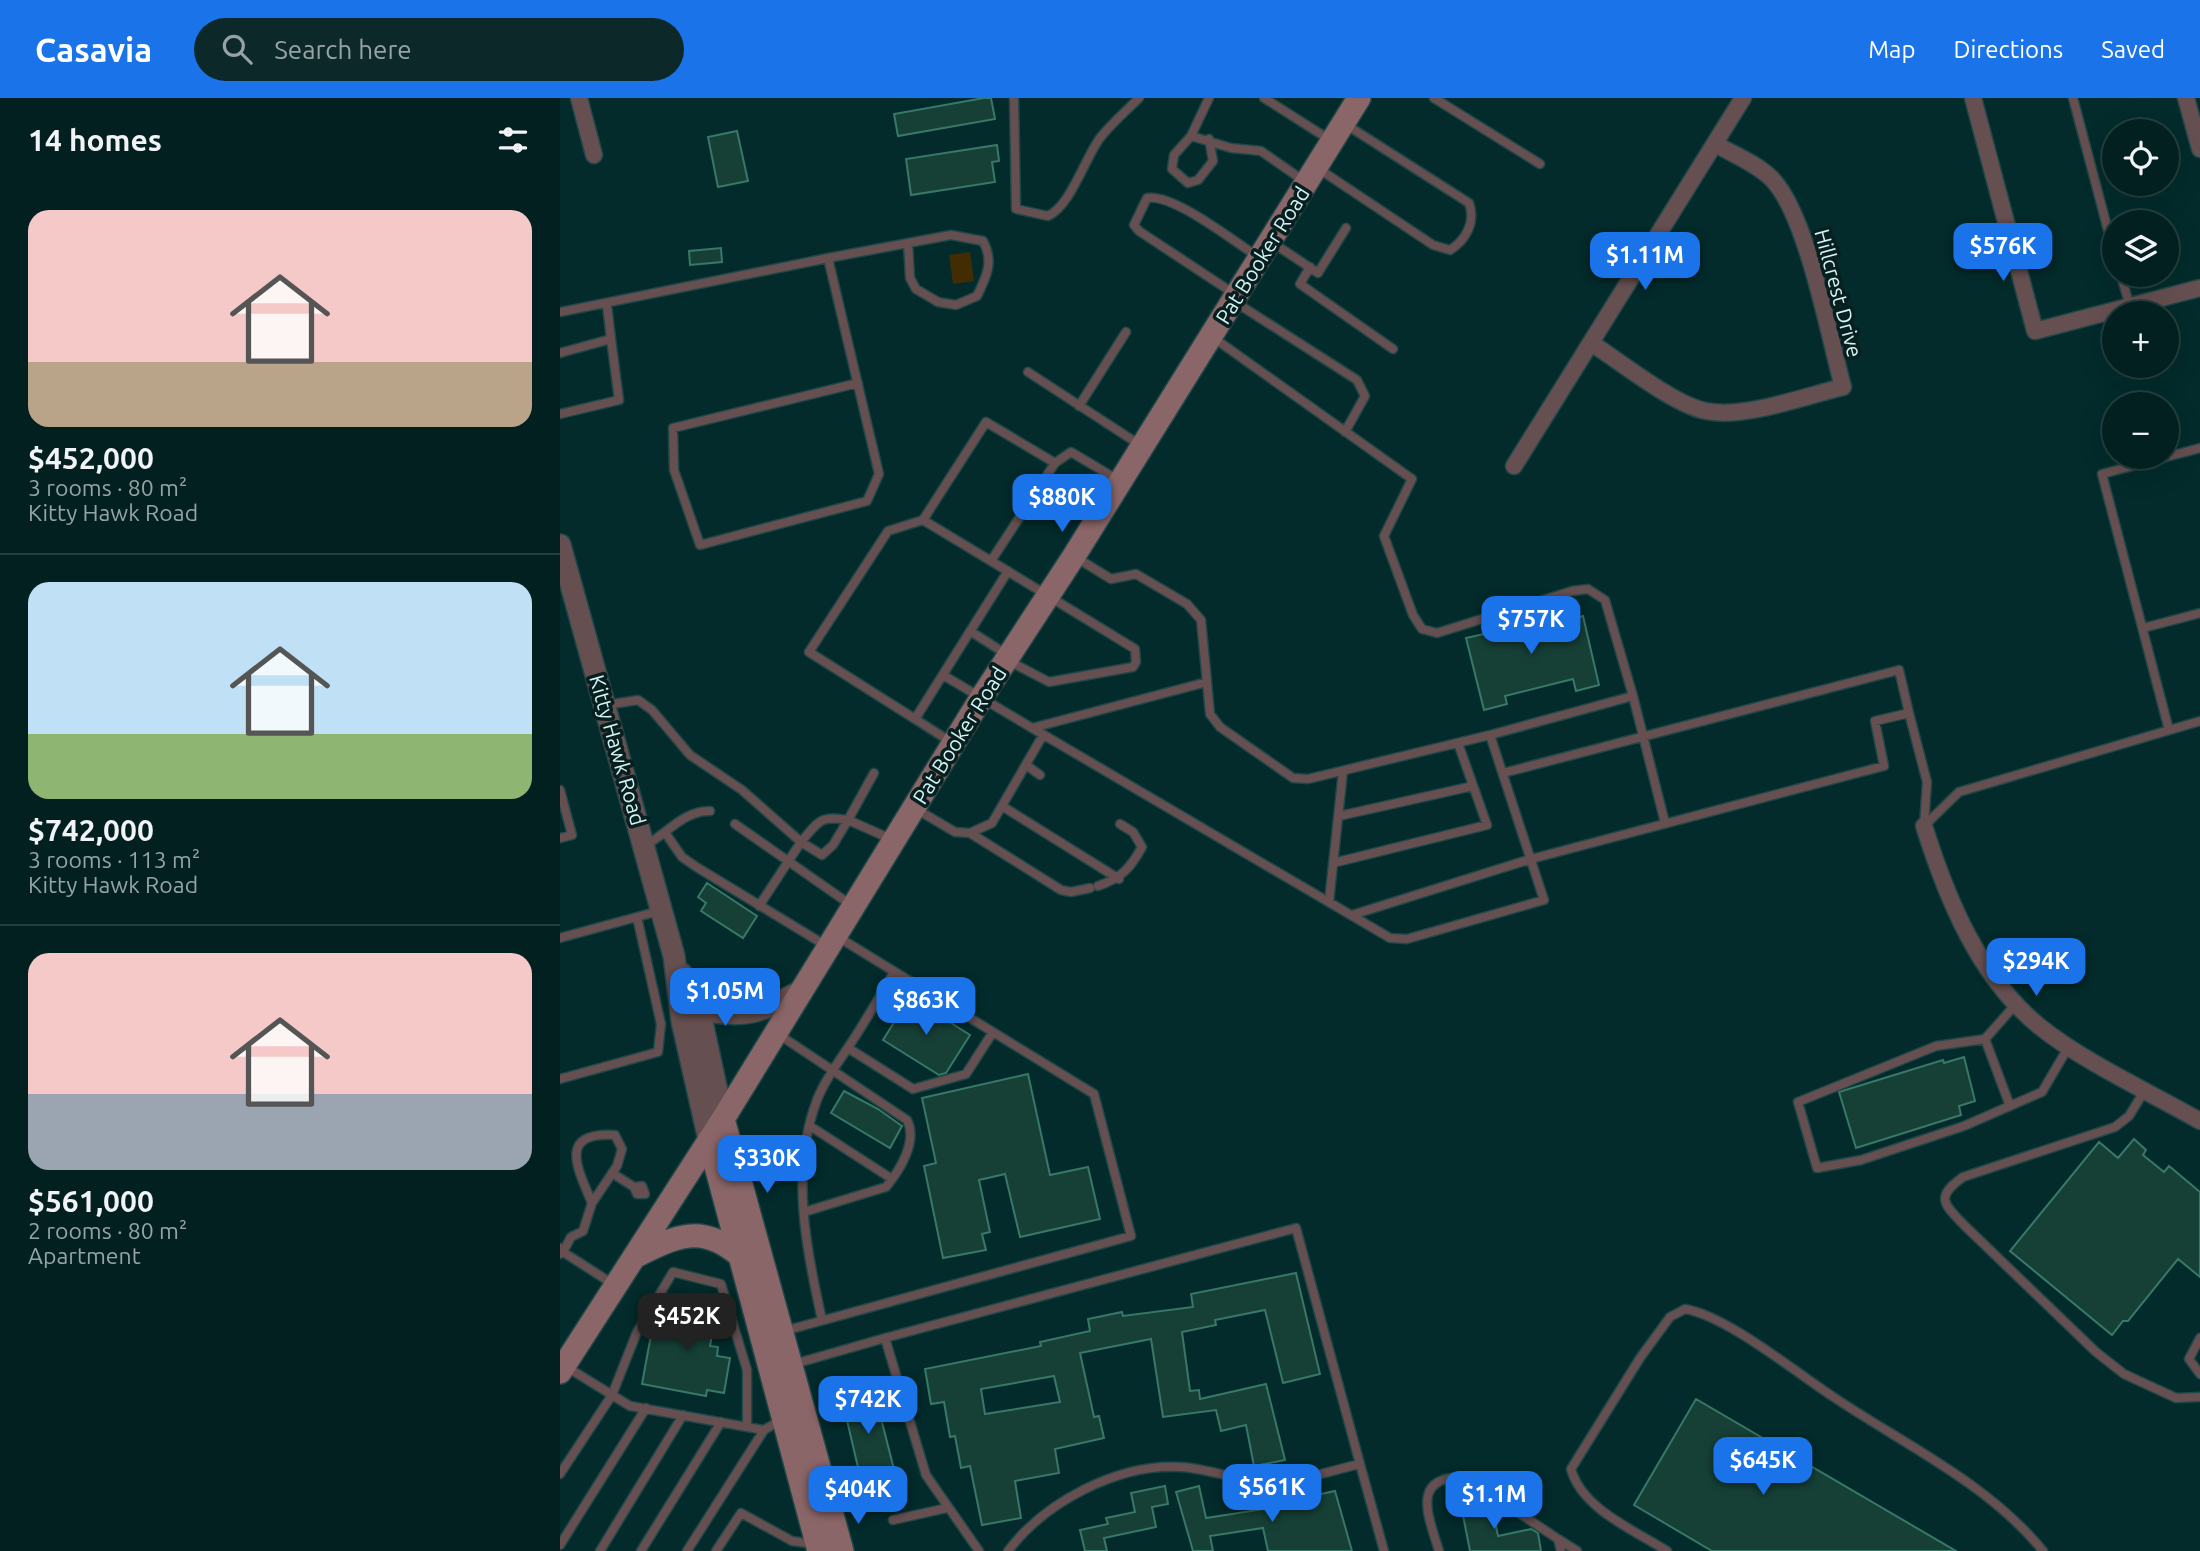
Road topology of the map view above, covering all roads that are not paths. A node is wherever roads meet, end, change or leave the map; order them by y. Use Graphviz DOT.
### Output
graph roads {
  1 [pos="579,98"];
  2 [pos="1014,98"];
  3 [pos="1139,98"];
  4 [pos="1209,98"];
  5 [pos="1264,98"];
  6 [pos="1359,98"];
  7 [pos="1743,98"];
  8 [pos="1973,98"];
  9 [pos="2073,98"];
  10 [pos="2186,98"];
  11 [pos="1438,99"];
  12 [pos="1274,100"];
  13 [pos="1338,132"];
  14 [pos="1191,136"];
  15 [pos="1209,139"];
  16 [pos="1715,144"];
  17 [pos="2200,149"];
  18 [pos="594,155"];
  19 [pos="1540,164"];
  20 [pos="1312,175"];
  21 [pos="2103,210"];
  22 [pos="1346,228"];
  23 [pos="908,243"];
  24 [pos="1265,250"];
  25 [pos="828,258"];
  26 [pos="1310,267"];
  27 [pos="2200,288"];
  28 [pos="1235,298"];
  29 [pos="2152,301"];
  30 [pos="607,304"];
  31 [pos="560,312"];
  32 [pos="2102,314"];
  33 [pos="1125,332"];
  34 [pos="1211,336"];
  35 [pos="611,339"];
  36 [pos="1591,343"];
  37 [pos="1393,349"];
  38 [pos="560,353"];
  39 [pos="1028,372"];
  40 [pos="858,383"];
  41 [pos="1079,406"];
  42 [pos="560,414"];
  43 [pos="1345,432"];
  44 [pos="1142,447"];
  45 [pos="2200,448"];
  46 [pos="2179,454"];
  47 [pos="1055,463"];
  48 [pos="1514,466"];
  49 [pos="2121,469"];
  50 [pos="1120,482"];
  51 [pos="923,520"];
  52 [pos="560,546"];
  53 [pos="1074,556"];
  54 [pos="991,561"];
  55 [pos="1008,571"];
  56 [pos="1048,595"];
  57 [pos="2200,613"];
  58 [pos="2143,628"];
  59 [pos="970,631"];
  60 [pos="1008,657"];
  61 [pos="943,675"];
  62 [pos="1207,682"];
  63 [pos="1633,696"];
  64 [pos="980,699"];
  65 [pos="606,705"];
  66 [pos="1909,713"];
  67 [pos="915,719"];
  68 [pos="2200,721"];
  69 [pos="1032,728"];
  70 [pos="2169,730"];
  71 [pos="1043,735"];
  72 [pos="1489,735"];
  73 [pos="1643,737"];
  74 [pos="953,743"];
  75 [pos="1458,743"];
  76 [pos="1026,765"];
  77 [pos="1343,771"];
  78 [pos="874,773"];
  79 [pos="1503,773"];
  80 [pos="1040,775"];
  81 [pos="1474,786"];
  82 [pos="560,790"];
  83 [pos="1002,806"];
  84 [pos="914,808"];
  85 [pos="710,811"];
  86 [pos="1339,816"];
  87 [pos="848,820"];
  88 [pos="1665,823"];
  89 [pos="735,824"];
  90 [pos="1120,824"];
  91 [pos="1924,826"];
  92 [pos="970,833"];
  93 [pos="666,834"];
  94 [pos="560,838"];
  95 [pos="893,840"];
  96 [pos="801,842"];
  97 [pos="646,845"];
  98 [pos="788,859"];
  99 [pos="1531,859"];
  100 [pos="1334,863"];
  101 [pos="1119,879"];
  102 [pos="1329,902"];
  103 [pos="759,906"];
  104 [pos="853,906"];
  105 [pos="662,910"];
  106 [pos="1352,915"];
  107 [pos="637,917"];
  108 [pos="560,939"];
  109 [pos="832,941"];
  110 [pos="674,956"];
  111 [pos="894,972"];
  112 [pos="801,991"];
  113 [pos="2016,1004"];
  114 [pos="699,1008"];
  115 [pos="993,1032"];
  116 [pos="776,1033"];
  117 [pos="1985,1039"];
  118 [pos="2069,1046"];
  119 [pos="848,1048"];
  120 [pos="832,1071"];
  121 [pos="560,1079"];
  122 [pos="2145,1090"];
  123 [pos="2010,1106"];
  124 [pos="723,1119"];
  125 [pos="2200,1121"];
  126 [pos="810,1126"];
  127 [pos="709,1140"];
  128 [pos="612,1173"];
  129 [pos="892,1179"];
  130 [pos="592,1203"];
  131 [pos="665,1209"];
  132 [pos="804,1212"];
  133 [pos="561,1252"];
  134 [pos="740,1256"];
  135 [pos="634,1257"];
  136 [pos="615,1286"];
  137 [pos="822,1320"];
  138 [pos="782,1331"];
  139 [pos="885,1338"];
  140 [pos="2200,1338"];
  141 [pos="791,1365"];
  142 [pos="561,1367"];
  143 [pos="2200,1374"];
  144 [pos="612,1395"];
  145 [pos="2200,1397"];
  146 [pos="646,1408"];
  147 [pos="683,1415"];
  148 [pos="784,1420"];
  149 [pos="720,1422"];
  150 [pos="747,1427"];
  151 [pos="1360,1464"];
  152 [pos="560,1474"];
  153 [pos="947,1508"];
  154 [pos="893,1520"];
  155 [pos="1558,1539"];
  156 [pos="560,1545"];
  157 [pos="816,1549"];
  158 [pos="600,1551"];
  159 [pos="641,1551"];
  160 [pos="687,1551"];
  161 [pos="716,1551"];
  162 [pos="842,1551"];
  163 [pos="979,1551"];
  164 [pos="1008,1551"];
  165 [pos="1384,1551"];
  166 [pos="1440,1551"];
  167 [pos="1561,1551"];
  168 [pos="1577,1551"];
  169 [pos="1667,1551"];
  170 [pos="2043,1551"];
  1 -- 18 [label="street"];
  2 -- 3 [label="lane"];
  4 -- 14 [label="lane"];
  5 -- 12 [label="lane"];
  6 -- 13 [label="main road, Pat Booker Road"];
  7 -- 16 [label="street"];
  8 -- 32 [label="street"];
  9 -- 21 [label="lane"];
  10 -- 17 [label="street"];
  11 -- 19 [label="lane"];
  12 -- 13 [label="lane"];
  13 -- 20 [label="main road, Pat Booker Road"];
  13 -- 20 [label="lane"];
  14 -- 15 [label="lane"];
  14 -- 15 [label="lane"];
  15 -- 20 [label="lane"];
  16 -- 36 [label="street"];
  16 -- 36 [label="street, Hillcrest Drive"];
  20 -- 24 [label="main road, Pat Booker Road"];
  22 -- 26 [label="lane"];
  23 -- 23 [label="lane"];
  23 -- 25 [label="lane"];
  24 -- 26 [label="lane"];
  24 -- 28 [label="main road, Pat Booker Road"];
  24 -- 28 [label="lane"];
  25 -- 30 [label="lane"];
  25 -- 40 [label="lane"];
  26 -- 37 [label="lane"];
  27 -- 29 [label="street"];
  28 -- 34 [label="main road, Pat Booker Road"];
  28 -- 43 [label="lane"];
  30 -- 31 [label="lane"];
  30 -- 35 [label="lane"];
  33 -- 41 [label="lane"];
  34 -- 43 [label="lane"];
  34 -- 44 [label="main road, Pat Booker Road"];
  35 -- 38 [label="lane"];
  35 -- 42 [label="lane"];
  36 -- 48 [label="street"];
  39 -- 41 [label="lane"];
  40 -- 40 [label="lane"];
  41 -- 44 [label="lane"];
  43 -- 63 [label="lane"];
  44 -- 50 [label="main road, Pat Booker Road"];
  45 -- 46 [label="lane"];
  47 -- 50 [label="lane"];
  47 -- 51 [label="lane"];
  47 -- 54 [label="lane"];
  49 -- 58 [label="lane"];
  50 -- 53 [label="main road, Pat Booker Road"];
  51 -- 54 [label="lane"];
  51 -- 67 [label="lane"];
  52 -- 65 [label="street, Kitty Hawk Road"];
  53 -- 56 [label="main road, Pat Booker Road"];
  53 -- 62 [label="lane"];
  54 -- 55 [label="lane"];
  55 -- 56 [label="lane"];
  55 -- 59 [label="lane"];
  56 -- 60 [label="main road, Pat Booker Road"];
  56 -- 60 [label="lane"];
  57 -- 58 [label="lane"];
  58 -- 70 [label="lane"];
  59 -- 60 [label="lane"];
  59 -- 61 [label="lane"];
  60 -- 64 [label="main road, Pat Booker Road"];
  61 -- 64 [label="lane"];
  61 -- 67 [label="lane"];
  62 -- 69 [label="lane"];
  62 -- 77 [label="lane"];
  63 -- 72 [label="lane"];
  63 -- 73 [label="lane"];
  64 -- 69 [label="lane"];
  64 -- 74 [label="main road, Pat Booker Road"];
  65 -- 96 [label="lane"];
  65 -- 97 [label="street, Kitty Hawk Road"];
  66 -- 73 [label="lane"];
  66 -- 88 [label="lane"];
  66 -- 91 [label="lane"];
  67 -- 74 [label="lane"];
  68 -- 70 [label="lane"];
  69 -- 71 [label="lane"];
  70 -- 91 [label="lane"];
  71 -- 76 [label="lane"];
  71 -- 102 [label="lane"];
  72 -- 75 [label="lane"];
  72 -- 79 [label="lane"];
  73 -- 79 [label="lane"];
  73 -- 88 [label="lane"];
  74 -- 84 [label="main road, Pat Booker Road"];
  75 -- 77 [label="lane"];
  75 -- 81 [label="lane"];
  76 -- 80 [label="lane"];
  76 -- 83 [label="lane"];
  77 -- 86 [label="lane"];
  78 -- 87 [label="lane"];
  79 -- 99 [label="lane"];
  81 -- 86 [label="lane"];
  81 -- 100 [label="lane"];
  82 -- 94 [label="lane"];
  83 -- 92 [label="lane"];
  83 -- 101 [label="lane"];
  84 -- 92 [label="lane"];
  84 -- 95 [label="main road, Pat Booker Road"];
  85 -- 93 [label="lane"];
  86 -- 100 [label="lane"];
  87 -- 95 [label="lane"];
  87 -- 96 [label="lane"];
  87 -- 96 [label="lane"];
  88 -- 99 [label="lane"];
  89 -- 98 [label="lane"];
  90 -- 101 [label="lane"];
  91 -- 113 [label="street"];
  92 -- 101 [label="lane"];
  93 -- 97 [label="lane"];
  93 -- 103 [label="lane"];
  95 -- 104 [label="main road, Pat Booker Road"];
  96 -- 98 [label="lane"];
  97 -- 105 [label="street, Kitty Hawk Road"];
  98 -- 103 [label="lane"];
  98 -- 104 [label="lane"];
  99 -- 106 [label="lane"];
  99 -- 106 [label="lane"];
  100 -- 102 [label="lane"];
  102 -- 106 [label="lane"];
  103 -- 109 [label="lane"];
  104 -- 109 [label="main road, Pat Booker Road"];
  105 -- 107 [label="lane"];
  105 -- 110 [label="street, Kitty Hawk Road"];
  107 -- 108 [label="lane"];
  107 -- 121 [label="lane"];
  109 -- 111 [label="lane"];
  109 -- 112 [label="main road, Pat Booker Road"];
  110 -- 114 [label="street, Kitty Hawk Road"];
  110 -- 127 [label="street, Kitty Hawk Road"];
  111 -- 115 [label="lane"];
  111 -- 119 [label="lane"];
  112 -- 114 [label="street"];
  112 -- 116 [label="main road, Pat Booker Road"];
  113 -- 117 [label="lane"];
  113 -- 118 [label="street"];
  114 -- 124 [label="street, Kitty Hawk Road"];
  115 -- 119 [label="lane"];
  115 -- 137 [label="lane"];
  116 -- 120 [label="lane"];
  116 -- 124 [label="main road, Pat Booker Road"];
  117 -- 123 [label="lane"];
  117 -- 123 [label="lane"];
  118 -- 122 [label="street"];
  118 -- 123 [label="lane"];
  119 -- 120 [label="lane"];
  120 -- 126 [label="lane"];
  120 -- 129 [label="lane"];
  122 -- 125 [label="street"];
  122 -- 145 [label="lane"];
  124 -- 127 [label="main road, Pat Booker Road"];
  124 -- 138 [label="main road, Kitty Hawk Road"];
  126 -- 129 [label="lane"];
  126 -- 132 [label="lane"];
  127 -- 131 [label="main road, Pat Booker Road"];
  127 -- 134 [label="main road, Kitty Hawk Road"];
  128 -- 130 [label="lane"];
  128 -- 130 [label="lane"];
  128 -- 131 [label="lane"];
  129 -- 132 [label="lane"];
  130 -- 133 [label="lane"];
  131 -- 135 [label="main road, Pat Booker Road"];
  132 -- 137 [label="lane"];
  133 -- 136 [label="lane"];
  134 -- 135 [label="main road"];
  134 -- 148 [label="main road, Kitty Hawk Road"];
  135 -- 136 [label="main road, Pat Booker Road"];
  136 -- 142 [label="main road, Pat Booker Road"];
  137 -- 138 [label="lane"];
  138 -- 141 [label="main road, Kitty Hawk Road"];
  139 -- 141 [label="lane"];
  139 -- 151 [label="lane"];
  139 -- 153 [label="lane"];
  140 -- 143 [label="lane"];
  141 -- 148 [label="main road, Kitty Hawk Road"];
  142 -- 144 [label="lane"];
  144 -- 146 [label="lane"];
  144 -- 150 [label="lane"];
  144 -- 152 [label="lane"];
  146 -- 147 [label="lane"];
  146 -- 156 [label="lane"];
  147 -- 149 [label="lane"];
  147 -- 158 [label="lane"];
  148 -- 150 [label="lane"];
  148 -- 157 [label="main road, Kitty Hawk Road"];
  148 -- 160 [label="lane"];
  148 -- 162 [label="main road, Kitty Hawk Road"];
  149 -- 150 [label="lane"];
  149 -- 159 [label="lane"];
  151 -- 164 [label="lane"];
  151 -- 165 [label="lane"];
  153 -- 154 [label="lane"];
  153 -- 163 [label="lane"];
  155 -- 166 [label="lane"];
  155 -- 167 [label="lane"];
  155 -- 168 [label="lane"];
  157 -- 161 [label="lane"];
  169 -- 170 [label="lane"];
}
